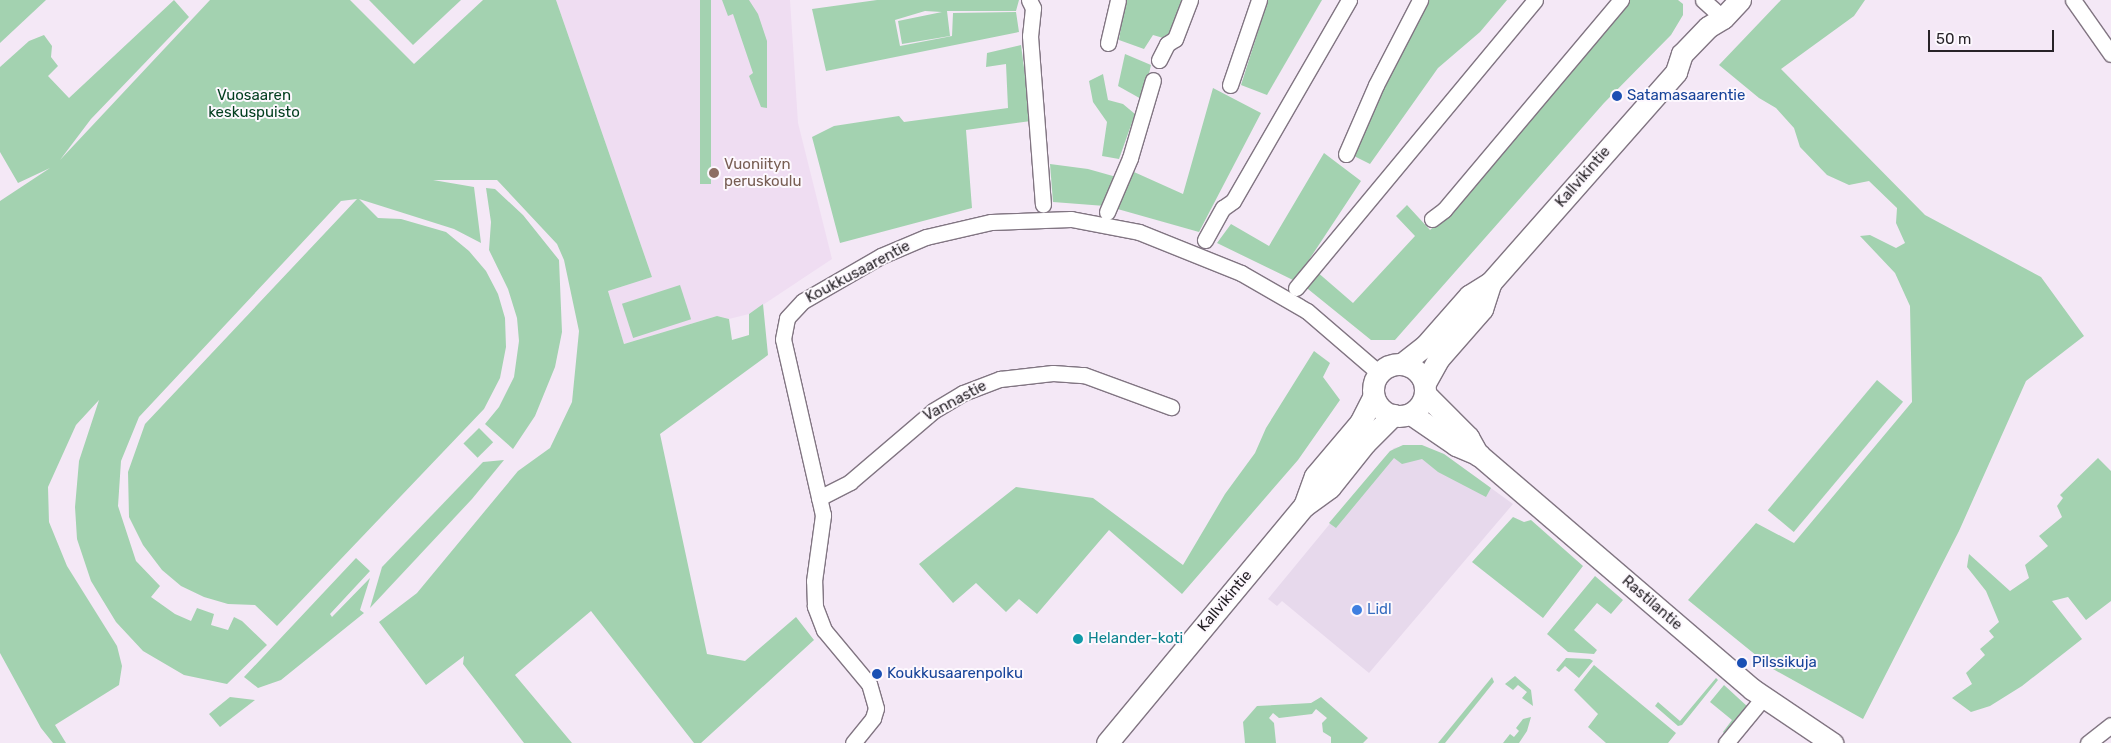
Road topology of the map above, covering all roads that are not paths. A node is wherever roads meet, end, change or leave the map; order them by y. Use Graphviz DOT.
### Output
graph roads {
  1 [pos="1118,0"];
  2 [pos="1190,0"];
  3 [pos="1259,0"];
  4 [pos="1349,0"];
  5 [pos="1420,0"];
  6 [pos="1535,0"];
  7 [pos="1621,0"];
  8 [pos="1703,0"];
  9 [pos="1740,0"];
  10 [pos="2073,0"];
  11 [pos="1034,3"];
  12 [pos="1724,18"];
  13 [pos="2106,38"];
  14 [pos="1108,43"];
  15 [pos="2111,54"];
  16 [pos="1159,60"];
  17 [pos="1153,80"];
  18 [pos="1230,85"];
  19 [pos="1346,154"];
  20 [pos="1043,205"];
  21 [pos="1107,212"];
  22 [pos="1432,219"];
  23 [pos="1205,240"];
  24 [pos="1491,282"];
  25 [pos="1296,288"];
  26 [pos="1404,364"];
  27 [pos="1379,373"];
  28 [pos="1425,388"];
  29 [pos="1374,396"];
  30 [pos="1171,408"];
  31 [pos="1402,414"];
  32 [pos="1478,455"];
  33 [pos="819,498"];
  34 [pos="1304,506"];
  35 [pos="1763,698"];
  36 [pos="2111,725"];
  37 [pos="853,743"];
  38 [pos="1108,743"];
  39 [pos="1726,743"];
  40 [pos="1832,743"];
  41 [pos="2088,743"];
  1 -- 14 [label="street"];
  2 -- 16 [label="street"];
  3 -- 18 [label="street"];
  4 -- 23 [label="street"];
  5 -- 19 [label="street"];
  6 -- 25 [label="street"];
  7 -- 22 [label="street"];
  8 -- 12 [label="street"];
  9 -- 12 [label="main road, Kallvikintie"];
  10 -- 13 [label="street"];
  11 -- 20 [label="street"];
  12 -- 24 [label="main road, Kallvikintie"];
  13 -- 15 [label="street"];
  17 -- 21 [label="street"];
  24 -- 26 [label="main road, Kallvikintie"];
  24 -- 28 [label="main road, Kallvikintie"];
  26 -- 27 [label="main road"];
  26 -- 28 [label="main road"];
  27 -- 29 [label="main road"];
  27 -- 33 [label="street, Koukkusaarentie"];
  28 -- 31 [label="main road"];
  28 -- 32 [label="main road, Rastilantie"];
  29 -- 31 [label="main road"];
  29 -- 34 [label="main road, Kallvikintie"];
  30 -- 33 [label="street, Vannastie"];
  31 -- 32 [label="main road, Rastilantie"];
  31 -- 34 [label="main road, Kallvikintie"];
  32 -- 35 [label="main road, Rastilantie"];
  33 -- 37 [label="street, Koukkusaarentie"];
  34 -- 38 [label="main road, Kallvikintie"];
  35 -- 39 [label="street"];
  35 -- 40 [label="main road, Rastilantie"];
  36 -- 41 [label="street"];
}
